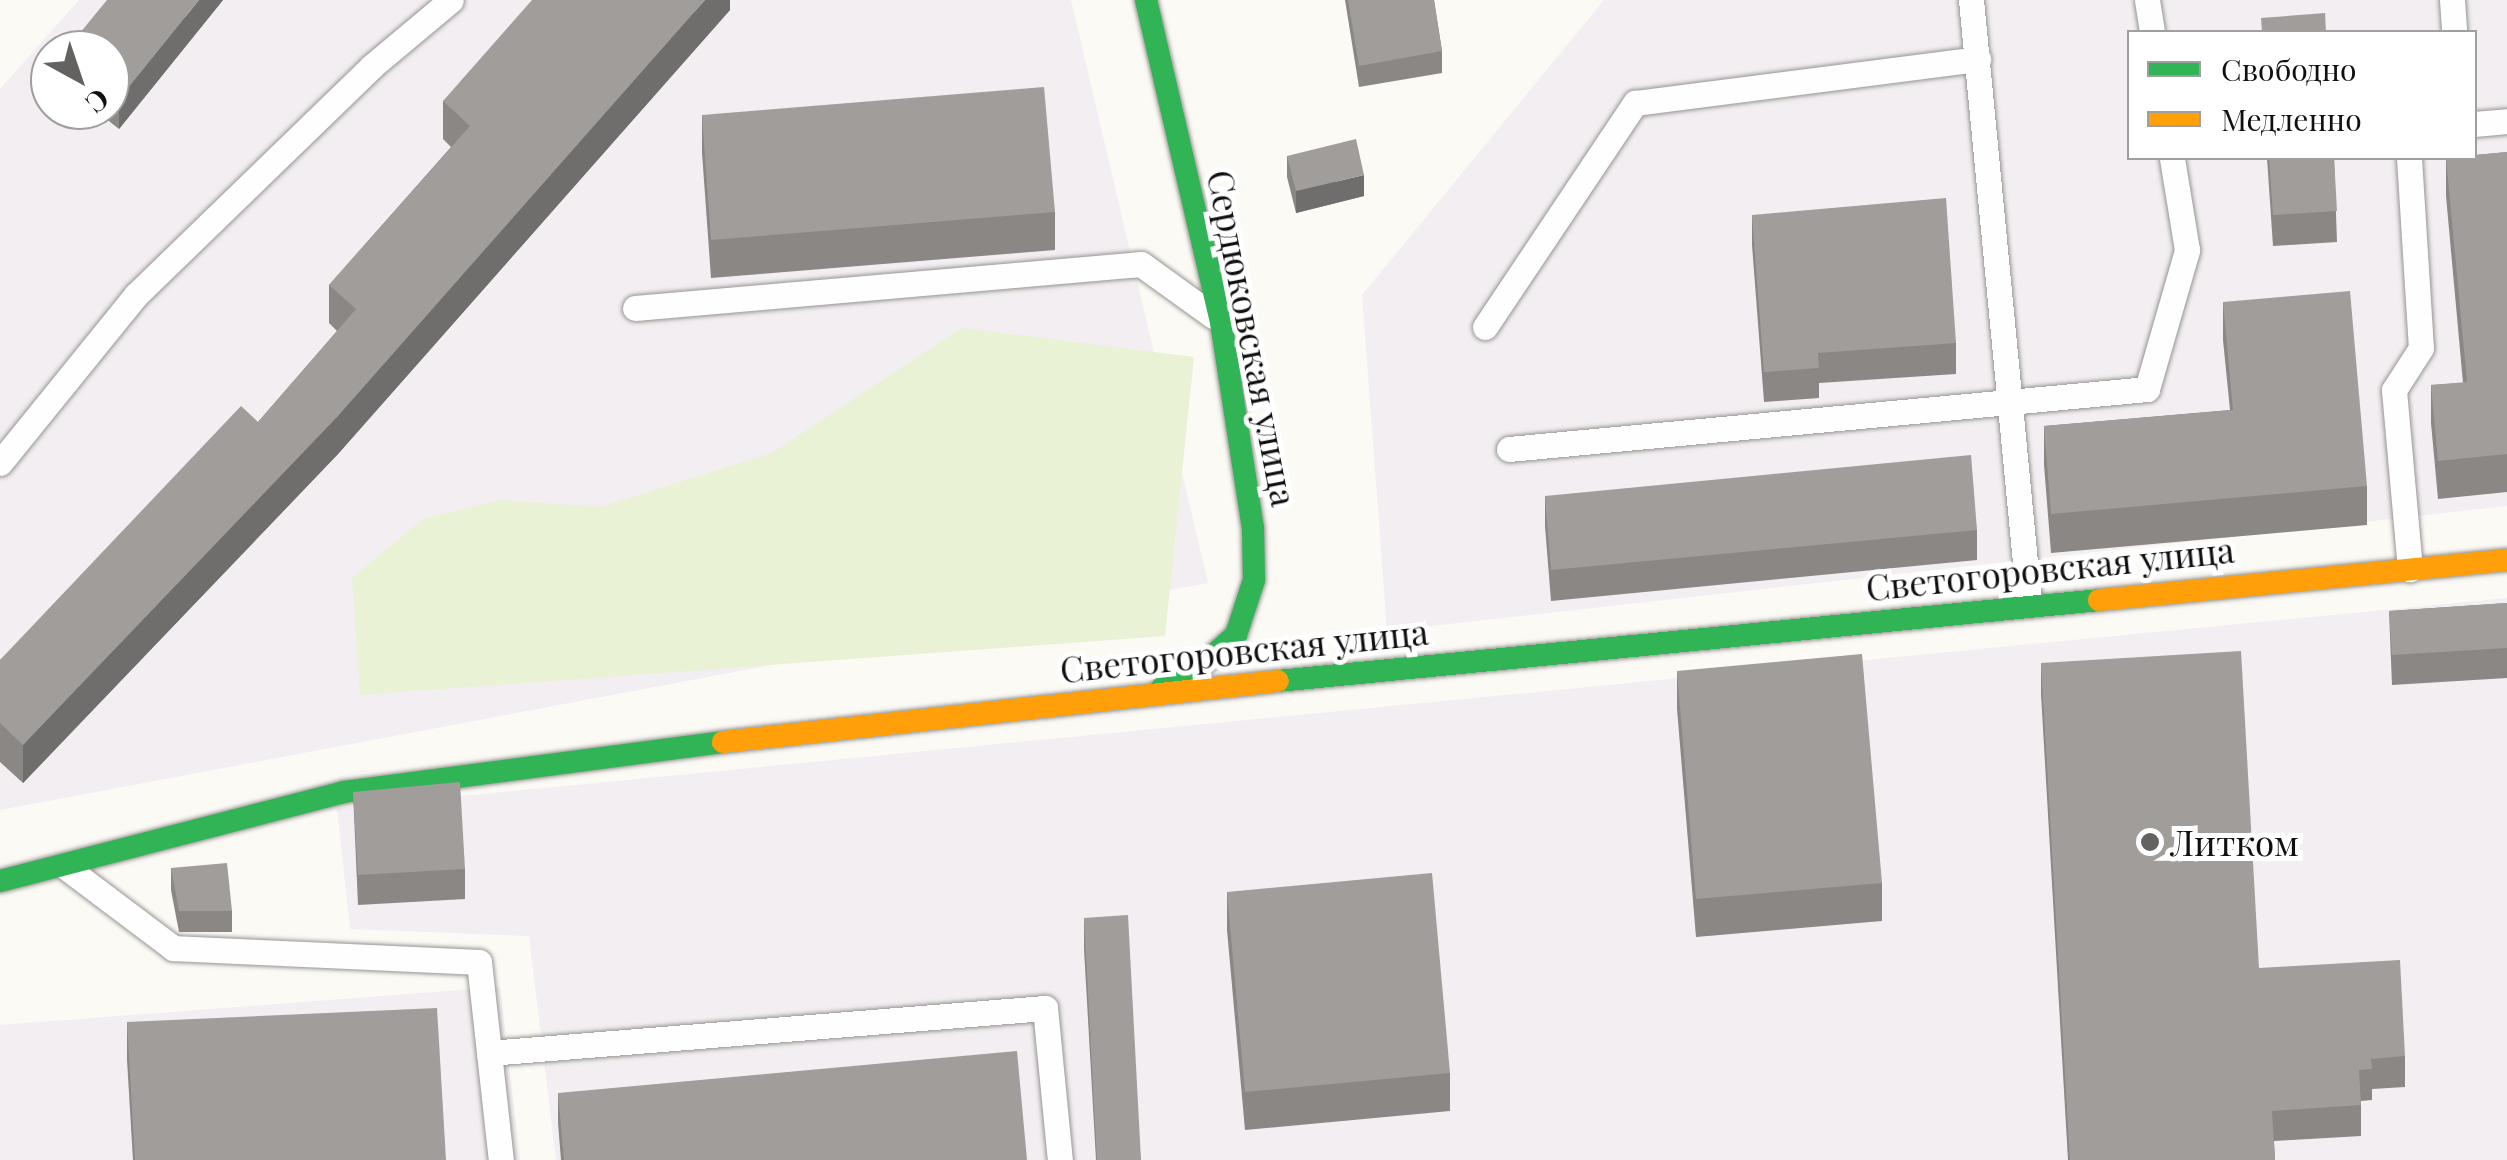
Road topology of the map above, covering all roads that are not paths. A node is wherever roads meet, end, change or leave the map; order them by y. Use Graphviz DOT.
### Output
graph roads {
  1 [pos="451,0"];
  2 [pos="1146,0"];
  3 [pos="1970,0"];
  4 [pos="2147,0"];
  5 [pos="2452,0"];
  6 [pos="2152,30"];
  7 [pos="2454,30"];
  8 [pos="1978,59"];
  9 [pos="2507,121"];
  10 [pos="2477,124"];
  11 [pos="2172,160"];
  12 [pos="2408,160"];
  13 [pos="636,308"];
  14 [pos="1221,322"];
  15 [pos="1485,327"];
  16 [pos="2010,402"];
  17 [pos="1509,449"];
  18 [pos="0,463"];
  19 [pos="2507,560"];
  20 [pos="2410,570"];
  21 [pos="2029,604"];
  22 [pos="1140,695"];
  23 [pos="67,868"];
  24 [pos="0,881"];
  25 [pos="490,1054"];
  26 [pos="500,1160"];
  27 [pos="1060,1160"];
  1 -- 18 [label="lane"];
  2 -- 14 [label="street, Сердюковская улица"];
  3 -- 8 [label="lane"];
  4 -- 6 [label="lane"];
  5 -- 7 [label="lane"];
  8 -- 15 [label="lane"];
  8 -- 16 [label="lane"];
  9 -- 10 [label="lane"];
  11 -- 16 [label="lane"];
  12 -- 20 [label="lane"];
  13 -- 14 [label="lane"];
  14 -- 22 [label="street, Сердюковская улица"];
  16 -- 17 [label="lane"];
  16 -- 21 [label="lane"];
  19 -- 20 [label="street, Светогоровская улица"];
  20 -- 21 [label="street, Светогоровская улица"];
  21 -- 22 [label="street, Светогоровская улица"];
  22 -- 23 [label="street, Светогоровская улица"];
  23 -- 24 [label="street, Светогоровская улица"];
  23 -- 25 [label="lane"];
  25 -- 26 [label="lane"];
  25 -- 27 [label="lane"];
}
